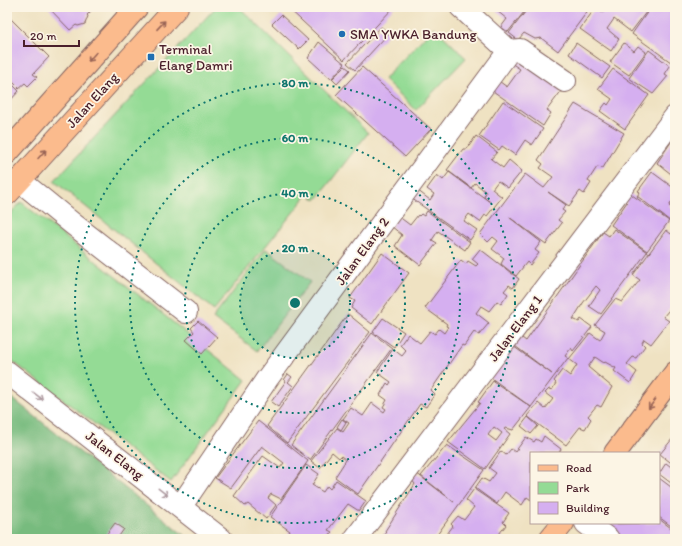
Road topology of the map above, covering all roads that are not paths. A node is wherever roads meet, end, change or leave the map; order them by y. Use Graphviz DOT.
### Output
graph roads {
  1 [pos="137,7"];
  2 [pos="177,7"];
  3 [pos="461,7"];
  4 [pos="509,51"];
  5 [pos="565,81"];
  6 [pos="675,117"];
  7 [pos="7,153"];
  8 [pos="13,187"];
  9 [pos="186,312"];
  10 [pos="7,372"];
  11 [pos="675,373"];
  12 [pos="616,452"];
  13 [pos="181,506"];
  14 [pos="562,524"];
  15 [pos="587,524"];
  16 [pos="222,539"];
  17 [pos="355,539"];
  18 [pos="550,539"];
  19 [pos="608,539"];
  1 -- 7 [label="main road, Jalan Elang, one-way"];
  8 -- 2 [label="main road, Jalan Elang, one-way"];
  3 -- 4 [label="street"];
  4 -- 5 [label="street"];
  4 -- 13 [label="street, Jalan Elang 2"];
  6 -- 17 [label="street, Jalan Elang 1"];
  8 -- 9 [label="street"];
  10 -- 13 [label="street, Jalan Elang, one-way"];
  11 -- 12 [label="main road, one-way"];
  13 -- 16 [label="street, Jalan Elang"];
  14 -- 18 [label="main road"];
  15 -- 19 [label="street"];
}
